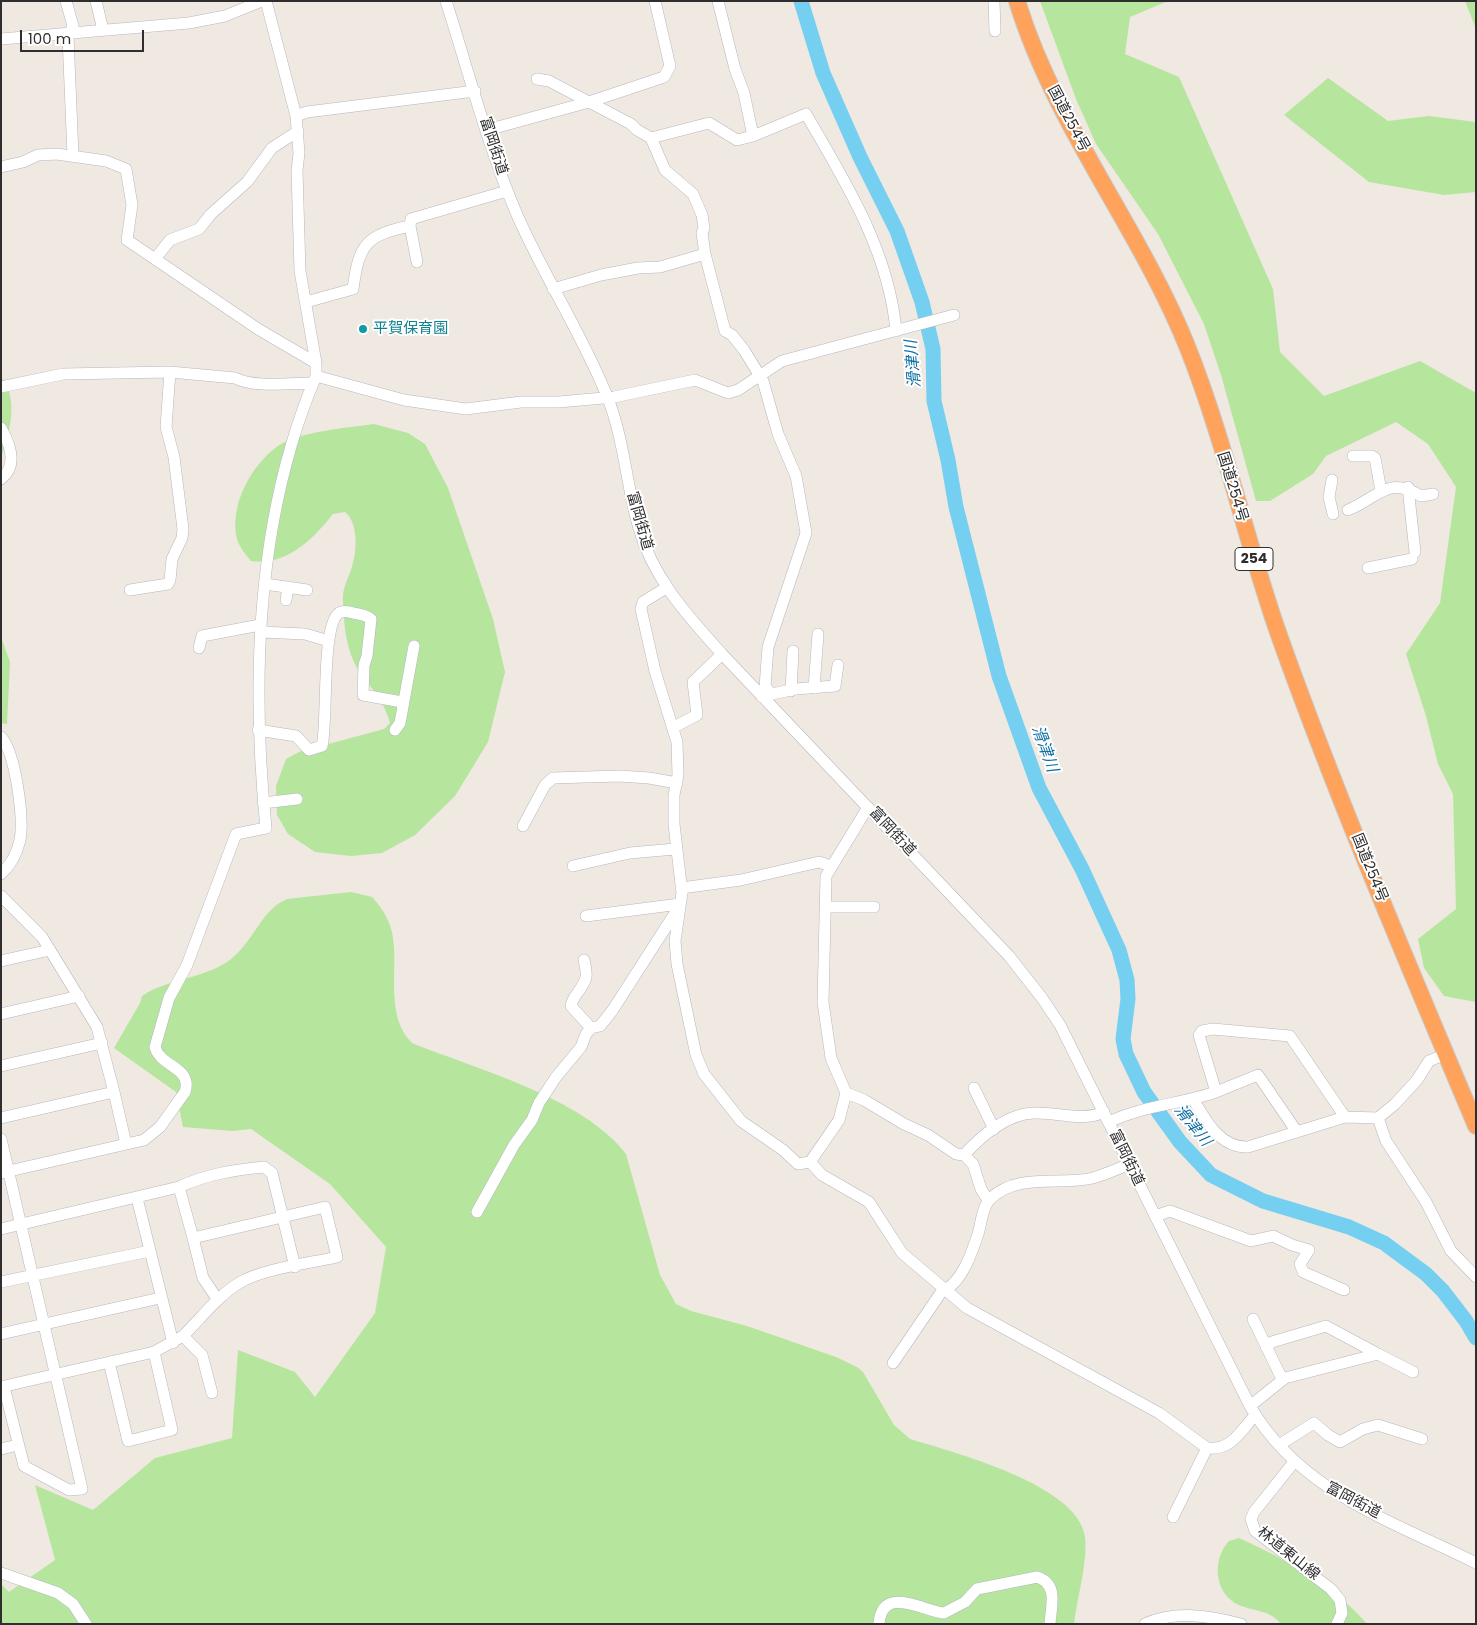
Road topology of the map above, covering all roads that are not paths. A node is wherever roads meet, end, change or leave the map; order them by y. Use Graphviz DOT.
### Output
graph roads {
  1 [pos="66,1"];
  2 [pos="96,1"];
  3 [pos="262,1"];
  4 [pos="266,1"];
  5 [pos="446,1"];
  6 [pos="655,1"];
  7 [pos="718,1"];
  8 [pos="994,1"];
  9 [pos="1017,1"];
  10 [pos="103,30"];
  11 [pos="995,31"];
  12 [pos="71,32"];
  13 [pos="1,39"];
  14 [pos="537,79"];
  15 [pos="475,91"];
  16 [pos="589,102"];
  17 [pos="296,116"];
  18 [pos="487,130"];
  19 [pos="298,131"];
  20 [pos="753,136"];
  21 [pos="651,138"];
  22 [pos="73,155"];
  23 [pos="1,166"];
  24 [pos="507,191"];
  25 [pos="410,226"];
  26 [pos="705,254"];
  27 [pos="156,259"];
  28 [pos="417,262"];
  29 [pos="553,289"];
  30 [pos="306,302"];
  31 [pos="953,316"];
  32 [pos="898,330"];
  33 [pos="316,363"];
  34 [pos="170,372"];
  35 [pos="759,374"];
  36 [pos="314,380"];
  37 [pos="1,387"];
  38 [pos="608,398"];
  39 [pos="1,428"];
  40 [pos="1353,456"];
  41 [pos="1,479"];
  42 [pos="1332,480"];
  43 [pos="1408,487"];
  44 [pos="1382,491"];
  45 [pos="1433,494"];
  46 [pos="1348,510"];
  47 [pos="1333,514"];
  48 [pos="1368,568"];
  49 [pos="265,584"];
  50 [pos="288,587"];
  51 [pos="666,588"];
  52 [pos="130,590"];
  53 [pos="307,590"];
  54 [pos="286,600"];
  55 [pos="261,628"];
  56 [pos="818,634"];
  57 [pos="329,641"];
  58 [pos="414,646"];
  59 [pos="199,648"];
  60 [pos="793,651"];
  61 [pos="722,654"];
  62 [pos="838,665"];
  63 [pos="814,688"];
  64 [pos="791,691"];
  65 [pos="764,692"];
  66 [pos="402,702"];
  67 [pos="674,727"];
  68 [pos="258,730"];
  69 [pos="395,730"];
  70 [pos="1,738"];
  71 [pos="677,783"];
  72 [pos="297,799"];
  73 [pos="263,803"];
  74 [pos="868,807"];
  75 [pos="523,826"];
  76 [pos="676,849"];
  77 [pos="573,866"];
  78 [pos="831,866"];
  79 [pos="1,874"];
  80 [pos="681,888"];
  81 [pos="1,896"];
  82 [pos="680,904"];
  83 [pos="826,907"];
  84 [pos="874,907"];
  85 [pos="586,916"];
  86 [pos="50,950"];
  87 [pos="584,960"];
  88 [pos="1,962"];
  89 [pos="79,996"];
  90 [pos="1,1014"];
  91 [pos="591,1028"];
  92 [pos="102,1043"];
  93 [pos="1446,1054"];
  94 [pos="1,1066"];
  95 [pos="974,1088"];
  96 [pos="114,1092"];
  97 [pos="1216,1092"];
  98 [pos="846,1093"];
  99 [pos="1191,1100"];
  100 [pos="1106,1117"];
  101 [pos="1345,1117"];
  102 [pos="1,1118"];
  103 [pos="1378,1118"];
  104 [pos="1476,1126"];
  105 [pos="994,1129"];
  106 [pos="1297,1132"];
  107 [pos="1,1140"];
  108 [pos="126,1144"];
  109 [pos="964,1155"];
  110 [pos="810,1162"];
  111 [pos="1129,1164"];
  112 [pos="5,1173"];
  113 [pos="179,1187"];
  114 [pos="137,1198"];
  115 [pos="988,1200"];
  116 [pos="477,1212"];
  117 [pos="1155,1216"];
  118 [pos="282,1217"];
  119 [pos="21,1225"];
  120 [pos="1,1229"];
  121 [pos="192,1238"];
  122 [pos="150,1251"];
  123 [pos="295,1267"];
  124 [pos="33,1275"];
  125 [pos="1476,1277"];
  126 [pos="1,1282"];
  127 [pos="947,1289"];
  128 [pos="1344,1290"];
  129 [pos="160,1298"];
  130 [pos="218,1300"];
  131 [pos="1254,1319"];
  132 [pos="44,1324"];
  133 [pos="1,1334"];
  134 [pos="183,1336"];
  135 [pos="173,1343"];
  136 [pos="1266,1347"];
  137 [pos="154,1352"];
  138 [pos="1378,1354"];
  139 [pos="109,1362"];
  140 [pos="893,1363"];
  141 [pos="1413,1372"];
  142 [pos="56,1374"];
  143 [pos="1282,1380"];
  144 [pos="3,1387"];
  145 [pos="212,1393"];
  146 [pos="1253,1411"];
  147 [pos="1422,1438"];
  148 [pos="18,1445"];
  149 [pos="1279,1445"];
  150 [pos="1207,1448"];
  151 [pos="1,1449"];
  152 [pos="1294,1462"];
  153 [pos="1173,1517"];
  154 [pos="1476,1562"];
  155 [pos="1,1573"];
  156 [pos="86,1624"];
  157 [pos="878,1624"];
  158 [pos="1050,1624"];
  159 [pos="1145,1624"];
  160 [pos="1241,1624"];
  161 [pos="1337,1624"];
  1 -- 12 [label="street"];
  2 -- 10 [label="street"];
  3 -- 10 [label="street"];
  4 -- 17 [label="street"];
  5 -- 15 [label="street, 富岡街道"];
  6 -- 16 [label="street"];
  7 -- 20 [label="street"];
  8 -- 11 [label="street"];
  9 -- 93 [label="highway, 国道254号 / 254"];
  10 -- 12 [label="street"];
  12 -- 13 [label="street"];
  12 -- 22 [label="street"];
  14 -- 16 [label="street"];
  15 -- 17 [label="street"];
  15 -- 18 [label="street, 富岡街道"];
  16 -- 18 [label="street"];
  16 -- 21 [label="street"];
  17 -- 19 [label="street"];
  18 -- 24 [label="street, 富岡街道"];
  19 -- 27 [label="street"];
  19 -- 30 [label="street"];
  20 -- 21 [label="street"];
  20 -- 32 [label="street"];
  21 -- 26 [label="street"];
  22 -- 23 [label="street"];
  22 -- 27 [label="street"];
  24 -- 25 [label="street"];
  24 -- 29 [label="street, 富岡街道"];
  25 -- 28 [label="street"];
  25 -- 30 [label="street"];
  26 -- 29 [label="street"];
  26 -- 35 [label="street"];
  27 -- 33 [label="street"];
  29 -- 38 [label="street, 富岡街道"];
  30 -- 33 [label="street"];
  31 -- 32 [label="street"];
  32 -- 35 [label="street"];
  33 -- 36 [label="street"];
  34 -- 36 [label="street"];
  34 -- 37 [label="street"];
  34 -- 52 [label="street"];
  35 -- 38 [label="street"];
  35 -- 65 [label="street"];
  36 -- 38 [label="street"];
  36 -- 49 [label="street"];
  38 -- 51 [label="street, 富岡街道"];
  39 -- 41 [label="street"];
  40 -- 44 [label="street"];
  42 -- 47 [label="street"];
  43 -- 44 [label="street"];
  43 -- 45 [label="street"];
  43 -- 48 [label="street"];
  44 -- 46 [label="street"];
  49 -- 50 [label="street"];
  49 -- 55 [label="street"];
  50 -- 53 [label="street"];
  50 -- 54 [label="street"];
  51 -- 61 [label="street, 富岡街道"];
  51 -- 67 [label="street"];
  55 -- 57 [label="street"];
  55 -- 59 [label="street"];
  55 -- 68 [label="street"];
  56 -- 63 [label="street"];
  57 -- 66 [label="street"];
  57 -- 68 [label="street"];
  58 -- 66 [label="street"];
  60 -- 64 [label="street"];
  61 -- 65 [label="street, 富岡街道"];
  61 -- 67 [label="street"];
  62 -- 63 [label="street"];
  63 -- 64 [label="street"];
  64 -- 65 [label="street"];
  65 -- 74 [label="street, 富岡街道"];
  66 -- 69 [label="street"];
  67 -- 71 [label="street"];
  68 -- 73 [label="street"];
  70 -- 79 [label="street"];
  71 -- 75 [label="street"];
  71 -- 76 [label="street"];
  72 -- 73 [label="street"];
  73 -- 108 [label="street"];
  74 -- 78 [label="street"];
  74 -- 100 [label="street, 富岡街道"];
  76 -- 77 [label="street"];
  76 -- 80 [label="street"];
  78 -- 80 [label="street"];
  78 -- 83 [label="street"];
  80 -- 82 [label="street"];
  81 -- 86 [label="street"];
  82 -- 85 [label="street"];
  82 -- 91 [label="street"];
  82 -- 110 [label="street"];
  83 -- 84 [label="street"];
  83 -- 98 [label="street"];
  86 -- 88 [label="street"];
  86 -- 89 [label="street"];
  87 -- 91 [label="street"];
  89 -- 90 [label="street"];
  89 -- 92 [label="street"];
  91 -- 116 [label="street"];
  92 -- 94 [label="street"];
  92 -- 96 [label="street"];
  93 -- 103 [label="street"];
  93 -- 104 [label="highway, 国道254号 / 254"];
  95 -- 105 [label="street"];
  96 -- 102 [label="street"];
  96 -- 108 [label="street"];
  97 -- 99 [label="street"];
  97 -- 101 [label="street"];
  97 -- 106 [label="street"];
  98 -- 109 [label="street"];
  98 -- 110 [label="street"];
  99 -- 100 [label="street"];
  99 -- 106 [label="street"];
  100 -- 105 [label="street"];
  100 -- 111 [label="street, 富岡街道"];
  101 -- 103 [label="street"];
  101 -- 106 [label="street"];
  103 -- 125 [label="street"];
  105 -- 109 [label="street"];
  107 -- 112 [label="street"];
  108 -- 112 [label="street"];
  109 -- 115 [label="street"];
  110 -- 127 [label="street"];
  111 -- 115 [label="street"];
  111 -- 117 [label="street, 富岡街道"];
  112 -- 119 [label="street"];
  113 -- 114 [label="street"];
  113 -- 118 [label="street"];
  113 -- 121 [label="street"];
  114 -- 119 [label="street"];
  114 -- 122 [label="street"];
  115 -- 127 [label="street"];
  117 -- 128 [label="street"];
  117 -- 146 [label="street, 富岡街道"];
  118 -- 121 [label="street"];
  118 -- 123 [label="street"];
  118 -- 123 [label="street"];
  119 -- 120 [label="street"];
  119 -- 124 [label="street"];
  121 -- 130 [label="street"];
  122 -- 124 [label="street"];
  122 -- 129 [label="street"];
  123 -- 130 [label="street"];
  124 -- 126 [label="street"];
  124 -- 132 [label="street"];
  127 -- 140 [label="street"];
  127 -- 150 [label="street"];
  129 -- 132 [label="street"];
  129 -- 135 [label="street"];
  130 -- 134 [label="street"];
  131 -- 136 [label="street"];
  132 -- 133 [label="street"];
  132 -- 142 [label="street"];
  134 -- 135 [label="street"];
  134 -- 145 [label="street"];
  135 -- 137 [label="street"];
  136 -- 138 [label="street"];
  136 -- 143 [label="street"];
  137 -- 139 [label="street"];
  137 -- 139 [label="street"];
  138 -- 141 [label="street"];
  138 -- 143 [label="street"];
  139 -- 142 [label="street"];
  142 -- 144 [label="street"];
  142 -- 148 [label="street"];
  143 -- 146 [label="street"];
  144 -- 148 [label="street"];
  146 -- 149 [label="street, 富岡街道"];
  146 -- 150 [label="street"];
  147 -- 149 [label="street"];
  148 -- 151 [label="street"];
  149 -- 152 [label="street, 富岡街道"];
  150 -- 153 [label="street"];
  152 -- 154 [label="street, 富岡街道"];
  152 -- 161 [label="street, 林道東山線"];
  155 -- 156 [label="street"];
  157 -- 158 [label="street"];
  159 -- 160 [label="street"];
}
